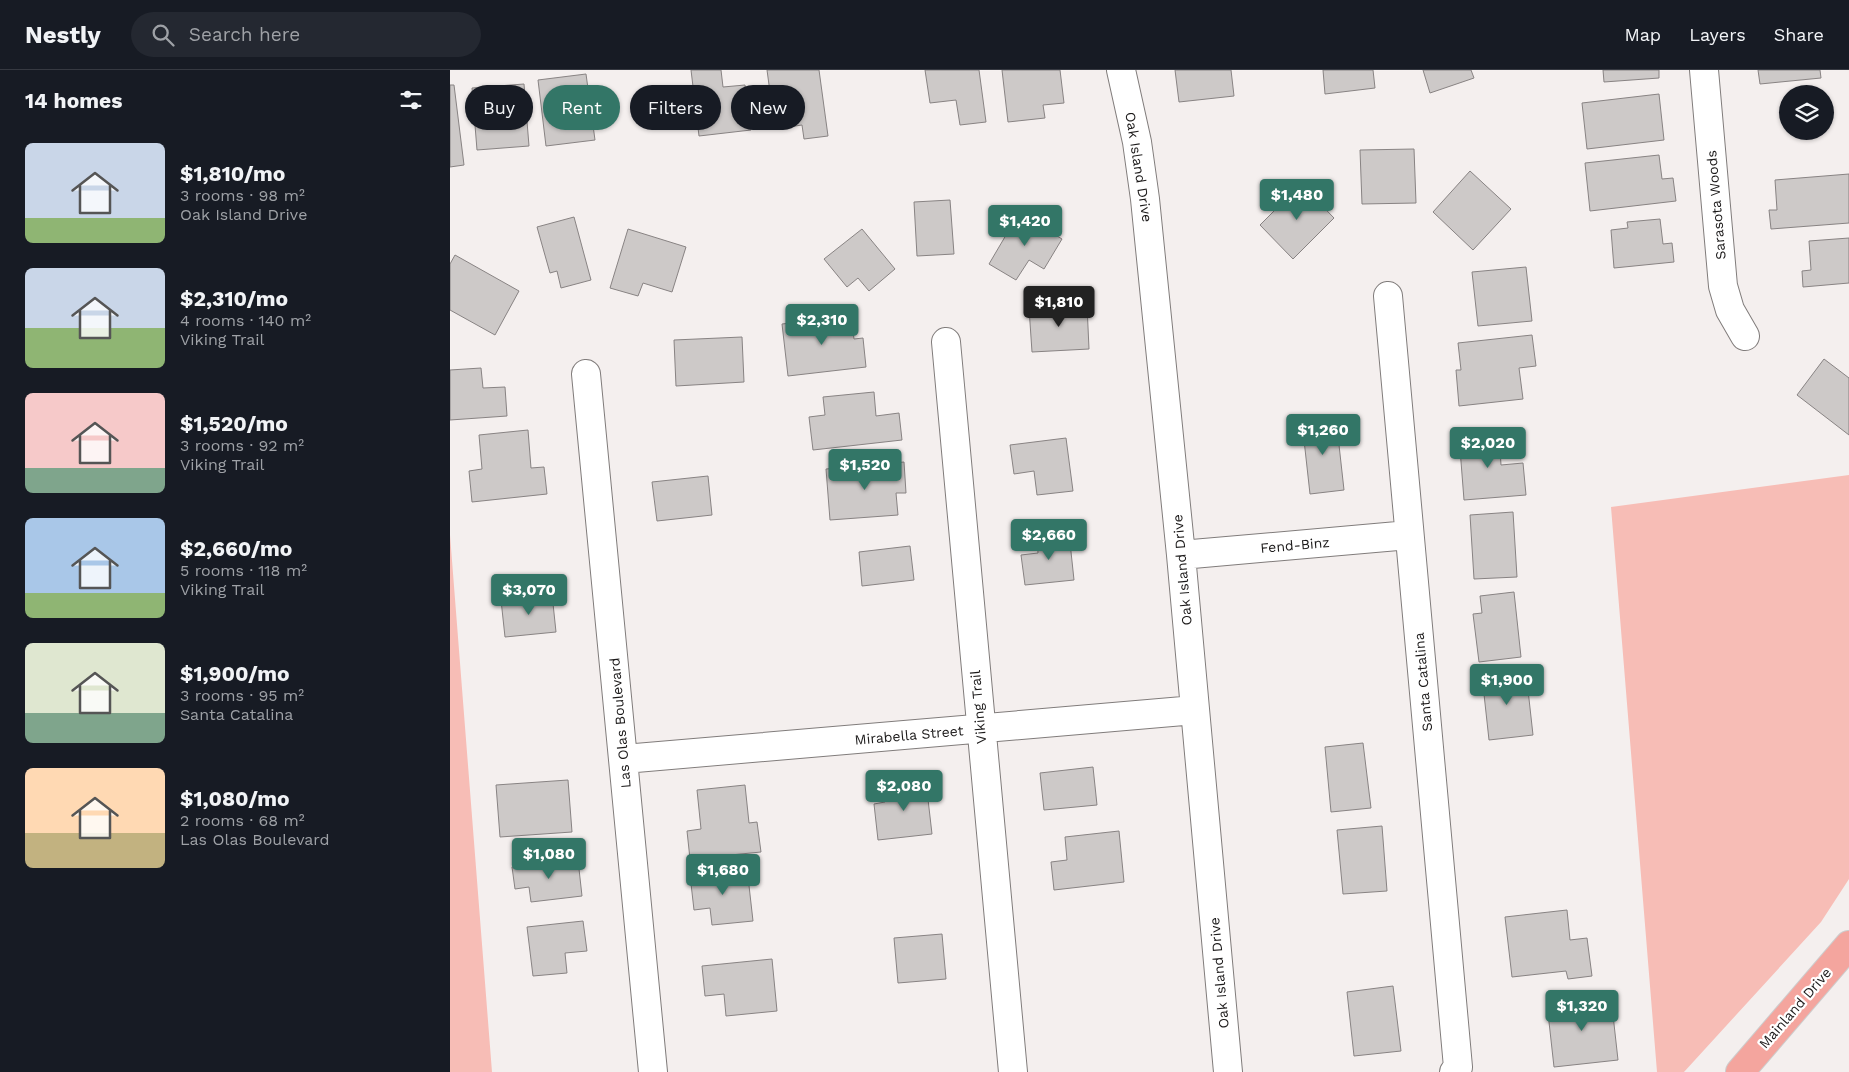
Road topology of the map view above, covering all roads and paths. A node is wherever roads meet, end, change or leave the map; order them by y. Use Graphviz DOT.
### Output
graph roads {
  1 [pos="1121,70"];
  2 [pos="1704,70"];
  3 [pos="1388,296"];
  4 [pos="1745,336"];
  5 [pos="946,342"];
  6 [pos="586,374"];
  7 [pos="1409,535"];
  8 [pos="1181,555"];
  9 [pos="1195,710"];
  10 [pos="980,728"];
  11 [pos="624,759"];
  12 [pos="1849,945"];
  13 [pos="1456,1070"];
  14 [pos="653,1072"];
  15 [pos="1013,1072"];
  16 [pos="1228,1072"];
  17 [pos="1740,1072"];
  1 -- 8 [label="street, Oak Island Drive"];
  2 -- 4 [label="street, Sarasota Woods"];
  3 -- 7 [label="street, Santa Catalina"];
  5 -- 10 [label="street, Viking Trail"];
  6 -- 11 [label="street, Las Olas Boulevard"];
  7 -- 8 [label="street, Fend-Binz"];
  7 -- 13 [label="street, Santa Catalina"];
  8 -- 9 [label="street, Oak Island Drive"];
  9 -- 10 [label="street, Mirabella Street"];
  9 -- 16 [label="street, Oak Island Drive"];
  10 -- 11 [label="street, Mirabella Street"];
  10 -- 15 [label="street, Viking Trail"];
  11 -- 14 [label="street, Las Olas Boulevard"];
  12 -- 17 [label="main road, Mainland Drive"];
}
